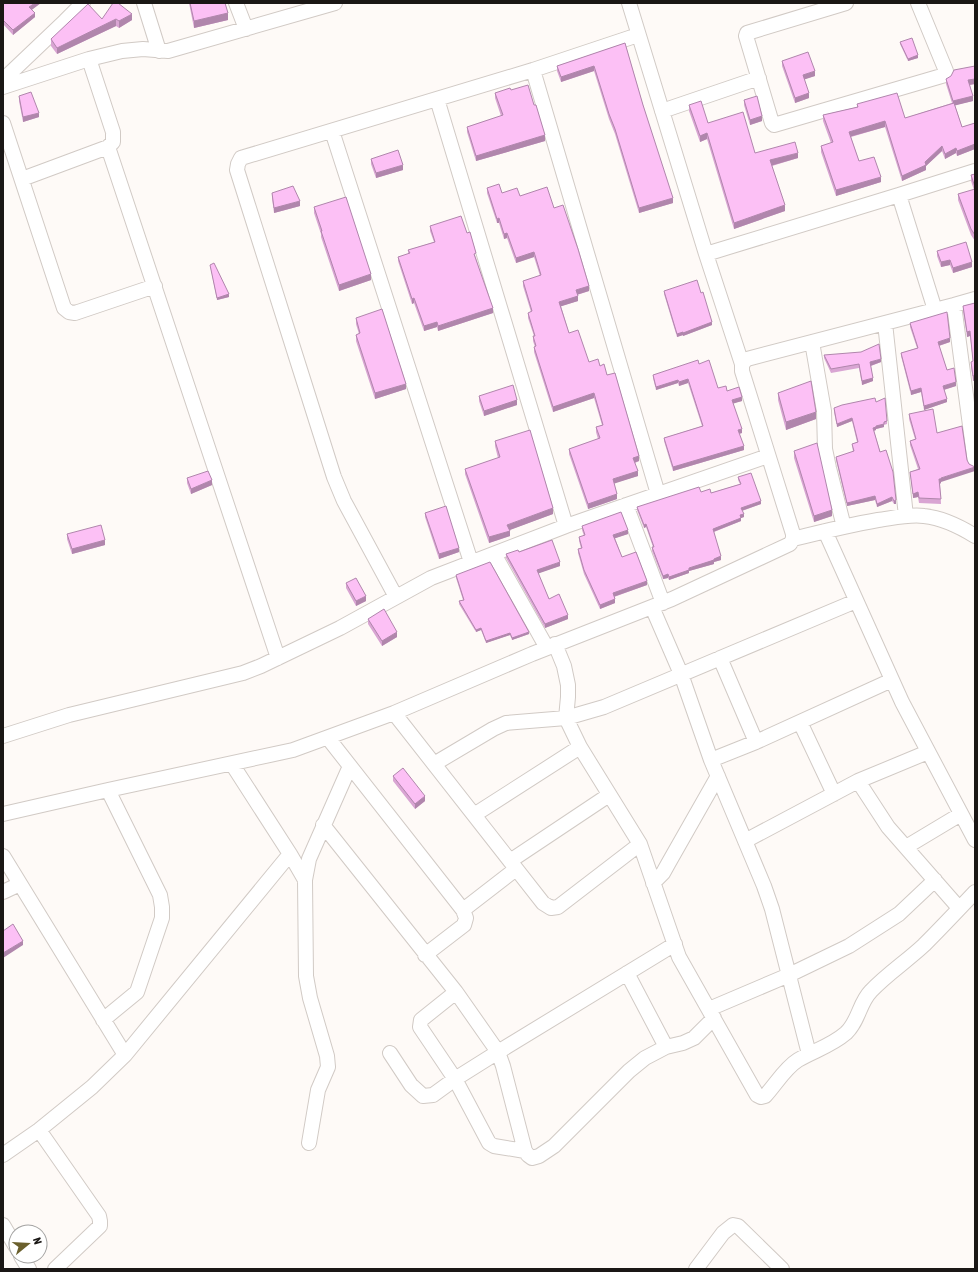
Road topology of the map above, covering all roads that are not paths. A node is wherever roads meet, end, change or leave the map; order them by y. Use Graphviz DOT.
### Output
graph roads {
  1 [pos="83,3"];
  2 [pos="144,3"];
  3 [pos="236,3"];
  4 [pos="336,3"];
  5 [pos="628,3"];
  6 [pos="846,3"];
  7 [pos="918,3"];
  8 [pos="246,29"];
  9 [pos="638,35"];
  10 [pos="159,51"];
  11 [pos="89,60"];
  12 [pos="533,70"];
  13 [pos="759,78"];
  14 [pos="3,80"];
  15 [pos="3,87"];
  16 [pos="437,99"];
  17 [pos="662,111"];
  18 [pos="3,123"];
  19 [pos="332,131"];
  20 [pos="108,147"];
  21 [pos="975,171"];
  22 [pos="22,179"];
  23 [pos="899,195"];
  24 [pos="706,254"];
  25 [pos="155,286"];
  26 [pos="975,299"];
  27 [pos="954,305"];
  28 [pos="935,310"];
  29 [pos="885,323"];
  30 [pos="812,342"];
  31 [pos="742,364"];
  32 [pos="768,456"];
  33 [pos="975,463"];
  34 [pos="658,494"];
  35 [pos="626,505"];
  36 [pos="906,516"];
  37 [pos="566,526"];
  38 [pos="844,527"];
  39 [pos="825,532"];
  40 [pos="975,536"];
  41 [pos="793,539"];
  42 [pos="494,554"];
  43 [pos="471,562"];
  44 [pos="396,597"];
  45 [pos="856,601"];
  46 [pos="657,605"];
  47 [pos="551,646"];
  48 [pos="278,658"];
  49 [pos="720,658"];
  50 [pos="681,674"];
  51 [pos="892,680"];
  52 [pos="394,713"];
  53 [pos="566,718"];
  54 [pos="800,722"];
  55 [pos="3,736"];
  56 [pos="328,738"];
  57 [pos="756,742"];
  58 [pos="580,747"];
  59 [pos="928,752"];
  60 [pos="711,760"];
  61 [pos="232,764"];
  62 [pos="434,764"];
  63 [pos="350,766"];
  64 [pos="718,776"];
  65 [pos="858,781"];
  66 [pos="108,790"];
  67 [pos="834,794"];
  68 [pos="609,796"];
  69 [pos="3,814"];
  70 [pos="961,814"];
  71 [pos="474,815"];
  72 [pos="324,825"];
  73 [pos="975,840"];
  74 [pos="746,841"];
  75 [pos="640,844"];
  76 [pos="906,847"];
  77 [pos="290,854"];
  78 [pos="3,856"];
  79 [pos="513,865"];
  80 [pos="305,880"];
  81 [pos="935,880"];
  82 [pos="653,883"];
  83 [pos="20,884"];
  84 [pos="3,892"];
  85 [pos="975,892"];
  86 [pos="959,908"];
  87 [pos="463,910"];
  88 [pos="674,944"];
  89 [pos="425,955"];
  90 [pos="627,973"];
  91 [pos="789,975"];
  92 [pos="456,992"];
  93 [pos="711,1014"];
  94 [pos="103,1020"];
  95 [pos="666,1047"];
  96 [pos="498,1052"];
  97 [pos="390,1053"];
  98 [pos="809,1054"];
  99 [pos="125,1055"];
  100 [pos="455,1079"];
  101 [pos="39,1130"];
  102 [pos="309,1143"];
  103 [pos="525,1151"];
  104 [pos="3,1155"];
  105 [pos="704,1266"];
  106 [pos="55,1269"];
  107 [pos="782,1269"];
  1 -- 14 [label="street"];
  2 -- 10 [label="street"];
  3 -- 8 [label="street"];
  4 -- 8 [label="street"];
  5 -- 9 [label="street"];
  6 -- 13 [label="street"];
  7 -- 13 [label="street"];
  8 -- 10 [label="street"];
  9 -- 12 [label="street"];
  9 -- 17 [label="street"];
  10 -- 11 [label="street"];
  11 -- 15 [label="street"];
  11 -- 20 [label="street"];
  12 -- 16 [label="street"];
  12 -- 34 [label="street"];
  13 -- 17 [label="street"];
  16 -- 19 [label="street"];
  16 -- 37 [label="street"];
  17 -- 24 [label="street"];
  18 -- 22 [label="street"];
  19 -- 43 [label="street"];
  19 -- 44 [label="street"];
  20 -- 22 [label="street"];
  20 -- 25 [label="street"];
  21 -- 23 [label="street"];
  22 -- 25 [label="street"];
  23 -- 24 [label="street"];
  23 -- 28 [label="street"];
  24 -- 31 [label="street"];
  25 -- 48 [label="street"];
  26 -- 27 [label="street"];
  27 -- 28 [label="street"];
  27 -- 33 [label="street"];
  28 -- 29 [label="street"];
  29 -- 30 [label="street"];
  29 -- 36 [label="street"];
  30 -- 31 [label="street"];
  30 -- 38 [label="street"];
  31 -- 32 [label="street"];
  32 -- 34 [label="street"];
  32 -- 41 [label="street"];
  34 -- 35 [label="street"];
  35 -- 37 [label="street"];
  35 -- 46 [label="street"];
  36 -- 38 [label="street"];
  36 -- 40 [label="street"];
  37 -- 42 [label="street"];
  38 -- 39 [label="street"];
  39 -- 41 [label="street"];
  39 -- 45 [label="street"];
  41 -- 46 [label="street"];
  42 -- 43 [label="street"];
  42 -- 47 [label="street"];
  43 -- 44 [label="street"];
  44 -- 48 [label="street"];
  45 -- 49 [label="street"];
  45 -- 51 [label="street"];
  46 -- 47 [label="street"];
  46 -- 50 [label="street"];
  47 -- 52 [label="street"];
  47 -- 53 [label="street"];
  48 -- 55 [label="street"];
  49 -- 50 [label="street"];
  49 -- 57 [label="street"];
  50 -- 53 [label="street"];
  50 -- 60 [label="street"];
  51 -- 54 [label="street"];
  51 -- 59 [label="street"];
  52 -- 56 [label="street"];
  52 -- 62 [label="street"];
  53 -- 58 [label="street"];
  53 -- 62 [label="street"];
  54 -- 57 [label="street"];
  54 -- 67 [label="street"];
  56 -- 61 [label="street"];
  56 -- 63 [label="street"];
  57 -- 60 [label="street"];
  58 -- 68 [label="street"];
  58 -- 71 [label="street"];
  59 -- 65 [label="street"];
  59 -- 70 [label="street"];
  60 -- 64 [label="street"];
  61 -- 66 [label="street"];
  61 -- 77 [label="street"];
  62 -- 71 [label="street"];
  63 -- 72 [label="street"];
  63 -- 87 [label="street"];
  64 -- 74 [label="street"];
  64 -- 82 [label="street"];
  65 -- 67 [label="street"];
  65 -- 76 [label="street"];
  66 -- 69 [label="street"];
  66 -- 94 [label="street"];
  67 -- 74 [label="street"];
  68 -- 75 [label="street"];
  68 -- 79 [label="street"];
  70 -- 73 [label="street"];
  70 -- 76 [label="street"];
  71 -- 79 [label="street"];
  72 -- 80 [label="street"];
  72 -- 89 [label="street"];
  74 -- 91 [label="street"];
  75 -- 79 [label="street"];
  75 -- 82 [label="street"];
  76 -- 81 [label="street"];
  77 -- 80 [label="street"];
  77 -- 99 [label="street"];
  78 -- 83 [label="street"];
  79 -- 87 [label="street"];
  80 -- 102 [label="street"];
  81 -- 86 [label="street"];
  81 -- 91 [label="street"];
  82 -- 88 [label="street"];
  83 -- 84 [label="street"];
  83 -- 94 [label="street"];
  85 -- 86 [label="street"];
  86 -- 98 [label="street"];
  87 -- 89 [label="street"];
  88 -- 90 [label="street"];
  88 -- 93 [label="street"];
  89 -- 92 [label="street"];
  90 -- 95 [label="street"];
  90 -- 96 [label="street"];
  91 -- 93 [label="street"];
  91 -- 98 [label="street"];
  92 -- 96 [label="street"];
  92 -- 100 [label="street"];
  93 -- 95 [label="street"];
  93 -- 98 [label="street"];
  94 -- 99 [label="street"];
  95 -- 103 [label="street"];
  96 -- 100 [label="street"];
  96 -- 103 [label="street"];
  97 -- 100 [label="street"];
  99 -- 101 [label="street"];
  100 -- 103 [label="street"];
  101 -- 104 [label="street"];
  101 -- 106 [label="street"];
  105 -- 107 [label="street"];
}
